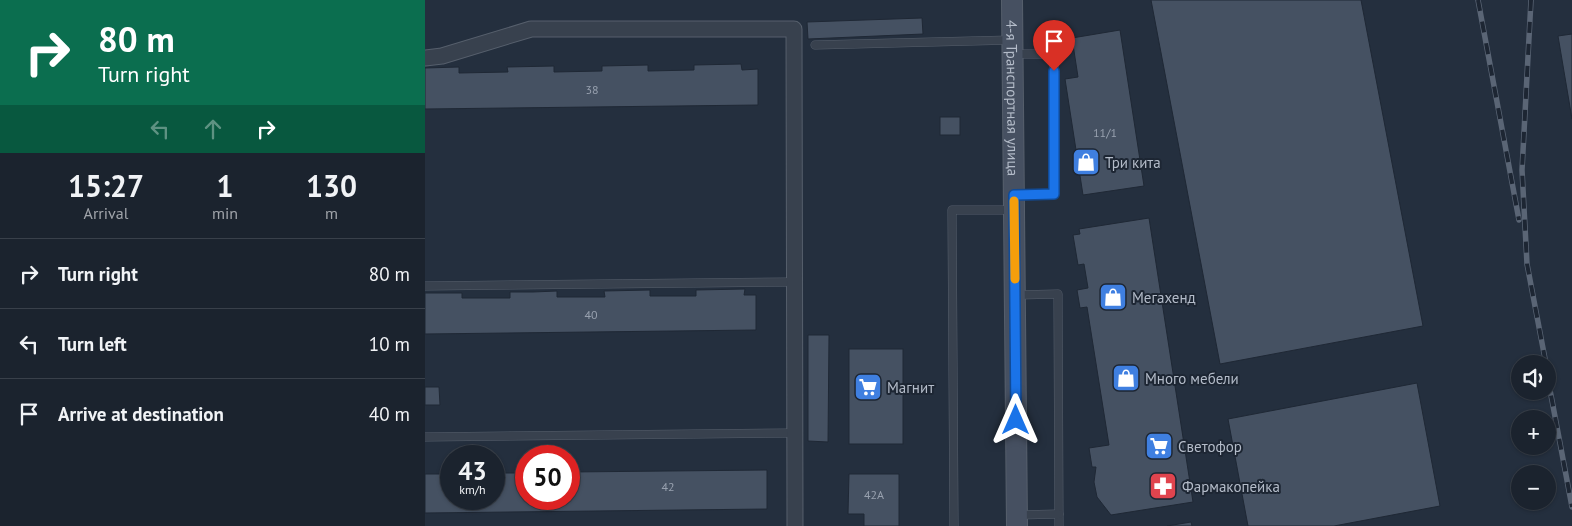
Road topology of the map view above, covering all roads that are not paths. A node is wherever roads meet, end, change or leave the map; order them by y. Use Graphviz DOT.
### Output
graph roads {
  1 [pos="1012,0"];
  2 [pos="815,45"];
  3 [pos="1013,47"];
  4 [pos="425,58"];
  5 [pos="1014,202"];
  6 [pos="795,282"];
  7 [pos="425,286"];
  8 [pos="1015,294"];
  9 [pos="795,433"];
  10 [pos="425,437"];
  11 [pos="1059,514"];
  12 [pos="1017,520"];
  13 [pos="795,526"];
  14 [pos="954,526"];
  15 [pos="1059,526"];
  1 -- 3 [label="main road, 4-я Транспортная улица"];
  2 -- 3 [label="lane"];
  3 -- 5 [label="main road, 4-я Транспортная улица"];
  3 -- 5 [label="lane"];
  4 -- 6 [label="street"];
  5 -- 8 [label="main road, 4-я Транспортная улица"];
  5 -- 14 [label="lane"];
  6 -- 7 [label="lane"];
  6 -- 9 [label="street"];
  8 -- 11 [label="lane"];
  8 -- 12 [label="main road, 4-я Транспортная улица"];
  9 -- 10 [label="lane"];
  9 -- 13 [label="street"];
  11 -- 12 [label="lane"];
  11 -- 15 [label="lane"];
}
